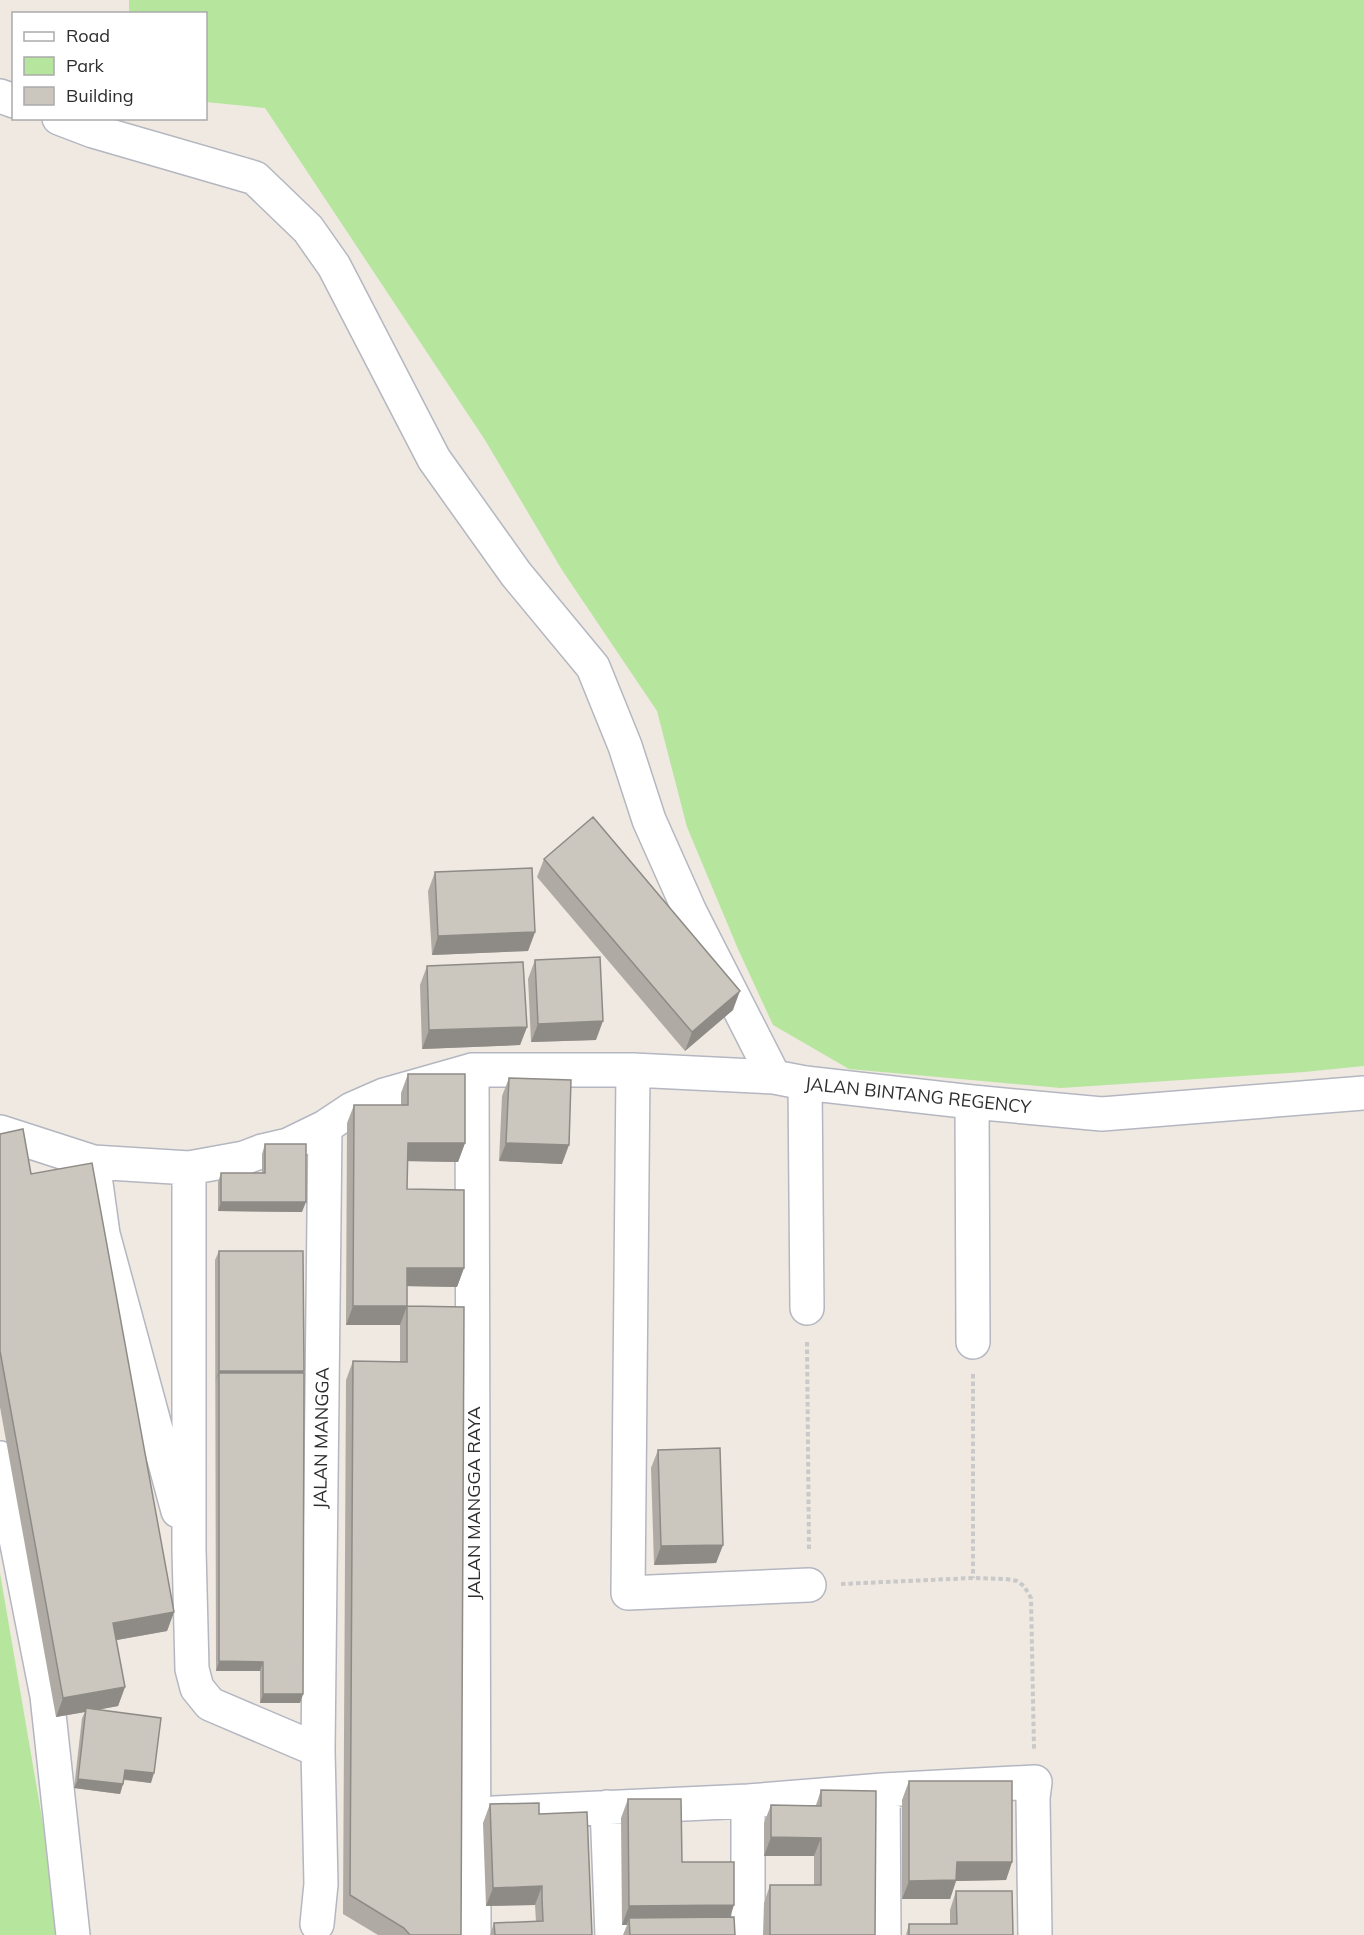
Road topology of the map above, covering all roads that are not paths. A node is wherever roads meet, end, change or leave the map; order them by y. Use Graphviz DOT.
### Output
graph roads {
  1 [pos="64,120"];
  2 [pos="472,1070"];
  3 [pos="633,1071"];
  4 [pos="774,1077"];
  5 [pos="805,1083"];
  6 [pos="1364,1093"];
  7 [pos="972,1102"];
  8 [pos="325,1127"];
  9 [pos="0,1132"];
  10 [pos="93,1162"];
  11 [pos="189,1168"];
  12 [pos="807,1308"];
  13 [pos="973,1342"];
  14 [pos="0,1458"];
  15 [pos="189,1550"];
  16 [pos="809,1585"];
  17 [pos="318,1750"];
  18 [pos="883,1790"];
  19 [pos="748,1801"];
  20 [pos="607,1807"];
  21 [pos="474,1814"];
  22 [pos="316,1931"];
  23 [pos="73,1935"];
  24 [pos="474,1935"];
  25 [pos="612,1935"];
  26 [pos="748,1935"];
  27 [pos="884,1935"];
  28 [pos="1035,1935"];
  1 -- 4 [label="street"];
  2 -- 3 [label="street, JALAN BINTANG REGENCY"];
  2 -- 8 [label="street"];
  2 -- 21 [label="street, JALAN MANGGA RAYA"];
  3 -- 4 [label="street, JALAN BINTANG REGENCY"];
  3 -- 16 [label="street"];
  4 -- 5 [label="street, JALAN BINTANG REGENCY"];
  5 -- 7 [label="street, JALAN BINTANG REGENCY"];
  5 -- 12 [label="street"];
  6 -- 7 [label="street, JALAN BINTANG REGENCY"];
  7 -- 13 [label="street"];
  8 -- 11 [label="street"];
  8 -- 17 [label="street, JALAN MANGGA"];
  9 -- 10 [label="street"];
  10 -- 11 [label="street"];
  10 -- 15 [label="street"];
  11 -- 15 [label="street"];
  14 -- 23 [label="street"];
  15 -- 17 [label="street"];
  17 -- 22 [label="street, JALAN MANGGA"];
  18 -- 19 [label="street"];
  18 -- 27 [label="street"];
  18 -- 28 [label="street"];
  19 -- 20 [label="street"];
  19 -- 26 [label="street"];
  20 -- 21 [label="street"];
  20 -- 25 [label="street"];
  21 -- 24 [label="street, JALAN MANGGA RAYA"];
}
